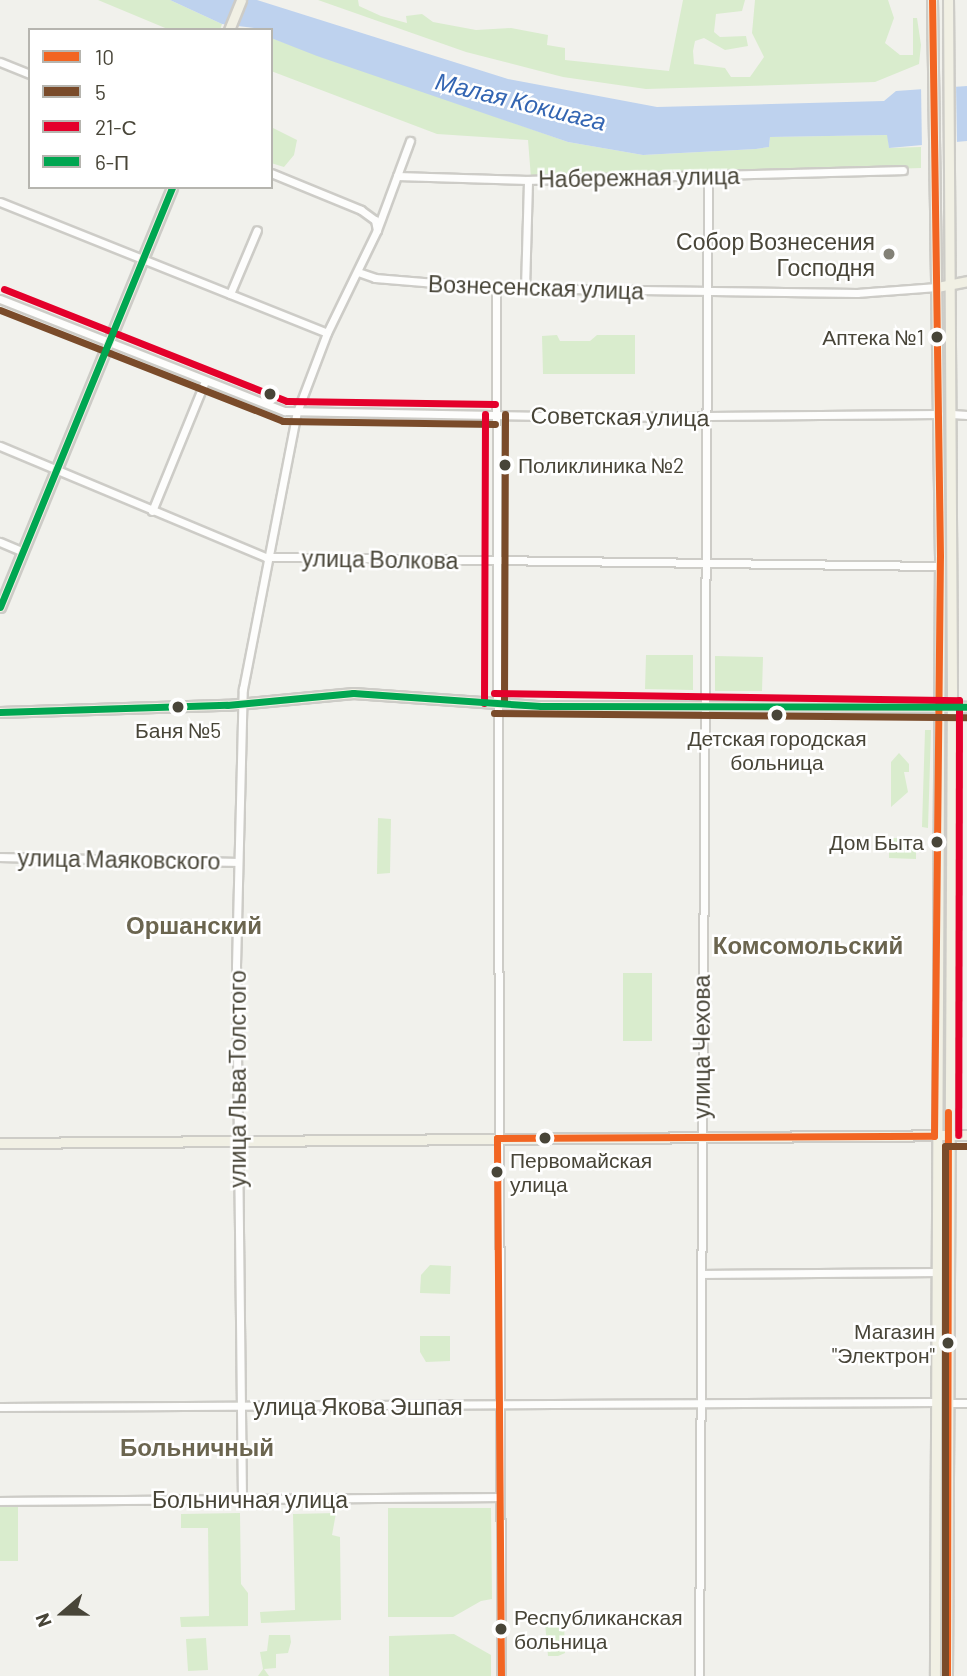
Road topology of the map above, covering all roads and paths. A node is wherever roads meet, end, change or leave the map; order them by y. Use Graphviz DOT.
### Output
graph roads {
  1 [pos="242,0"];
  2 [pos="932,0"];
  3 [pos="948,0"];
  4 [pos="230,28"];
  5 [pos="0,62"];
  6 [pos="28,73"];
  7 [pos="410,141"];
  8 [pos="903,170"];
  9 [pos="273,174"];
  10 [pos="397,176"];
  11 [pos="708,176"];
  12 [pos="528,180"];
  13 [pos="171,189"];
  14 [pos="0,202"];
  15 [pos="257,230"];
  16 [pos="377,230"];
  17 [pos="143,262"];
  18 [pos="358,272"];
  19 [pos="967,281"];
  20 [pos="951,284"];
  21 [pos="937,287"];
  22 [pos="496,288"];
  23 [pos="525,289"];
  24 [pos="708,292"];
  25 [pos="230,294"];
  26 [pos="0,299"];
  27 [pos="327,333"];
  28 [pos="109,345"];
  29 [pos="205,381"];
  30 [pos="297,412"];
  31 [pos="495,414"];
  32 [pos="939,414"];
  33 [pos="952,414"];
  34 [pos="967,415"];
  35 [pos="708,416"];
  36 [pos="0,446"];
  37 [pos="57,471"];
  38 [pos="152,511"];
  39 [pos="0,542"];
  40 [pos="23,552"];
  41 [pos="266,557"];
  42 [pos="497,560"];
  43 [pos="708,563"];
  44 [pos="945,566"];
  45 [pos="0,607"];
  46 [pos="241,703"];
  47 [pos="494,703"];
  48 [pos="707,706"];
  49 [pos="938,707"];
  50 [pos="952,707"];
  51 [pos="967,707"];
  52 [pos="0,712"];
  53 [pos="0,857"];
  54 [pos="237,862"];
  55 [pos="948,1135"];
  56 [pos="967,1135"];
  57 [pos="701,1136"];
  58 [pos="934,1136"];
  59 [pos="497,1138"];
  60 [pos="237,1140"];
  61 [pos="0,1143"];
  62 [pos="936,1272"];
  63 [pos="701,1274"];
  64 [pos="936,1402"];
  65 [pos="950,1403"];
  66 [pos="967,1403"];
  67 [pos="700,1404"];
  68 [pos="499,1406"];
  69 [pos="0,1407"];
  70 [pos="240,1407"];
  71 [pos="500,1497"];
  72 [pos="242,1499"];
  73 [pos="0,1501"];
  74 [pos="501,1676"];
  75 [pos="699,1676"];
  76 [pos="935,1676"];
  77 [pos="947,1676"];
  1 -- 4 [label="main road"];
  2 -- 21 [label="main road"];
  3 -- 20 [label="main road"];
  5 -- 6 [label="street"];
  7 -- 10 [label="street, улица Льва Толстого"];
  8 -- 11 [label="street, Набережная улица"];
  9 -- 16 [label="street"];
  10 -- 12 [label="street, Набережная улица"];
  10 -- 16 [label="street, улица Льва Толстого"];
  11 -- 12 [label="street, Набережная улица"];
  11 -- 24 [label="street, улица Чехова"];
  12 -- 23 [label="street"];
  13 -- 17 [label="main road"];
  14 -- 17 [label="street"];
  15 -- 25 [label="street"];
  16 -- 18 [label="street, улица Льва Толстого"];
  17 -- 25 [label="street"];
  17 -- 28 [label="main road"];
  18 -- 22 [label="street, Вознесенская улица"];
  18 -- 27 [label="street, улица Льва Толстого"];
  19 -- 20 [label="main road, Вознесенская улица"];
  20 -- 21 [label="main road, Вознесенская улица"];
  20 -- 33 [label="main road"];
  21 -- 24 [label="street, Вознесенская улица"];
  21 -- 32 [label="main road"];
  22 -- 23 [label="street, Вознесенская улица"];
  22 -- 31 [label="street"];
  23 -- 24 [label="street, Вознесенская улица"];
  24 -- 35 [label="street, улица Чехова"];
  25 -- 27 [label="street"];
  26 -- 28 [label="street, Советская улица"];
  27 -- 30 [label="street, улица Льва Толстого"];
  28 -- 29 [label="street, Советская улица"];
  28 -- 37 [label="main road"];
  29 -- 30 [label="street, Советская улица"];
  29 -- 38 [label="street"];
  30 -- 31 [label="street, Советская улица"];
  30 -- 41 [label="street, улица Льва Толстого"];
  31 -- 35 [label="street, Советская улица"];
  31 -- 42 [label="street"];
  32 -- 33 [label="main road, Советская улица"];
  32 -- 35 [label="street, Советская улица"];
  32 -- 44 [label="main road"];
  33 -- 34 [label="street, Советская улица"];
  33 -- 44 [label="main road"];
  35 -- 43 [label="street, улица Чехова"];
  36 -- 37 [label="street, улица Волкова"];
  37 -- 38 [label="street, улица Волкова"];
  37 -- 40 [label="main road"];
  38 -- 41 [label="street, улица Волкова"];
  39 -- 40 [label="street"];
  40 -- 45 [label="main road"];
  41 -- 42 [label="street, улица Волкова"];
  41 -- 46 [label="street, улица Льва Толстого"];
  42 -- 43 [label="street, улица Волкова"];
  42 -- 47 [label="street"];
  43 -- 44 [label="street, улица Волкова"];
  43 -- 48 [label="street, улица Чехова"];
  44 -- 49 [label="main road"];
  44 -- 50 [label="main road"];
  46 -- 47 [label="main road"];
  46 -- 52 [label="main road"];
  46 -- 54 [label="street, улица Льва Толстого"];
  47 -- 48 [label="main road"];
  47 -- 59 [label="street"];
  48 -- 49 [label="main road"];
  48 -- 57 [label="street, улица Чехова"];
  49 -- 50 [label="main road"];
  49 -- 58 [label="main road"];
  50 -- 51 [label="main road"];
  50 -- 55 [label="main road"];
  53 -- 54 [label="street, улица Маяковского"];
  54 -- 60 [label="street, улица Льва Толстого"];
  55 -- 56 [label="main road"];
  55 -- 58 [label="main road"];
  55 -- 65 [label="main road"];
  57 -- 58 [label="main road"];
  57 -- 59 [label="main road"];
  57 -- 63 [label="street, улица Чехова"];
  58 -- 62 [label="main road"];
  59 -- 60 [label="main road"];
  59 -- 68 [label="street"];
  60 -- 61 [label="main road"];
  60 -- 70 [label="street, улица Льва Толстого"];
  62 -- 63 [label="street"];
  62 -- 64 [label="main road"];
  63 -- 67 [label="street, улица Чехова"];
  64 -- 65 [label="main road, улица Якова Эшпая"];
  64 -- 67 [label="street, улица Якова Эшпая"];
  64 -- 76 [label="main road"];
  65 -- 66 [label="street, улица Якова Эшпая"];
  65 -- 77 [label="main road"];
  67 -- 68 [label="street, улица Якова Эшпая"];
  67 -- 75 [label="street, улица Чехова"];
  68 -- 70 [label="street, улица Якова Эшпая"];
  68 -- 71 [label="street"];
  69 -- 70 [label="street, улица Якова Эшпая"];
  70 -- 72 [label="street, улица Льва Толстого"];
  71 -- 72 [label="street, Больничная улица"];
  71 -- 74 [label="street"];
  72 -- 73 [label="street, Больничная улица"];
}
